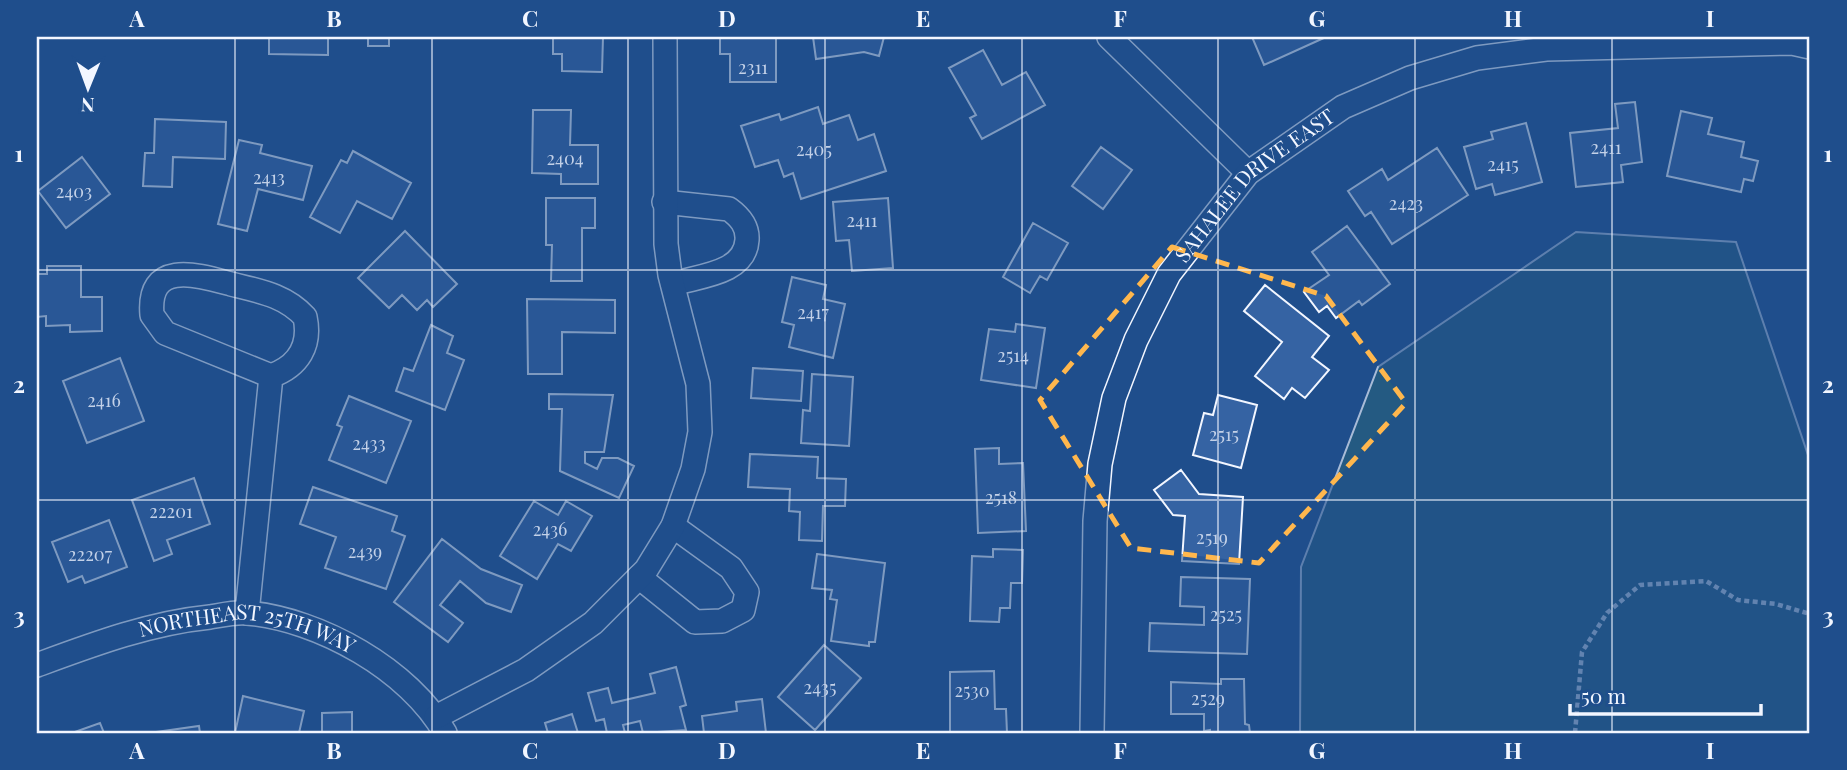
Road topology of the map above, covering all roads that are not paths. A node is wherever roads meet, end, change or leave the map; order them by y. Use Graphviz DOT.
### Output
graph roads {
  1 [pos="665,37"];
  2 [pos="1109,37"];
  3 [pos="1810,47"];
  4 [pos="1248,173"];
  5 [pos="664,202"];
  6 [pos="673,284"];
  7 [pos="271,376"];
  8 [pos="673,526"];
  9 [pos="639,578"];
  10 [pos="247,613"];
  11 [pos="37,665"];
  12 [pos="440,725"];
  13 [pos="1092,733"];
  1 -- 5 [label="street"];
  2 -- 4 [label="street"];
  3 -- 4 [label="street, SAHALEE DRIVE EAST"];
  4 -- 13 [label="street, SAHALEE DRIVE EAST"];
  5 -- 6 [label="street"];
  5 -- 6 [label="street"];
  6 -- 8 [label="street"];
  7 -- 7 [label="street"];
  7 -- 10 [label="street"];
  8 -- 9 [label="street"];
  8 -- 9 [label="street"];
  9 -- 12 [label="street"];
  10 -- 11 [label="street, NORTHEAST 25TH WAY"];
  10 -- 12 [label="street, NORTHEAST 25TH WAY"];
}
